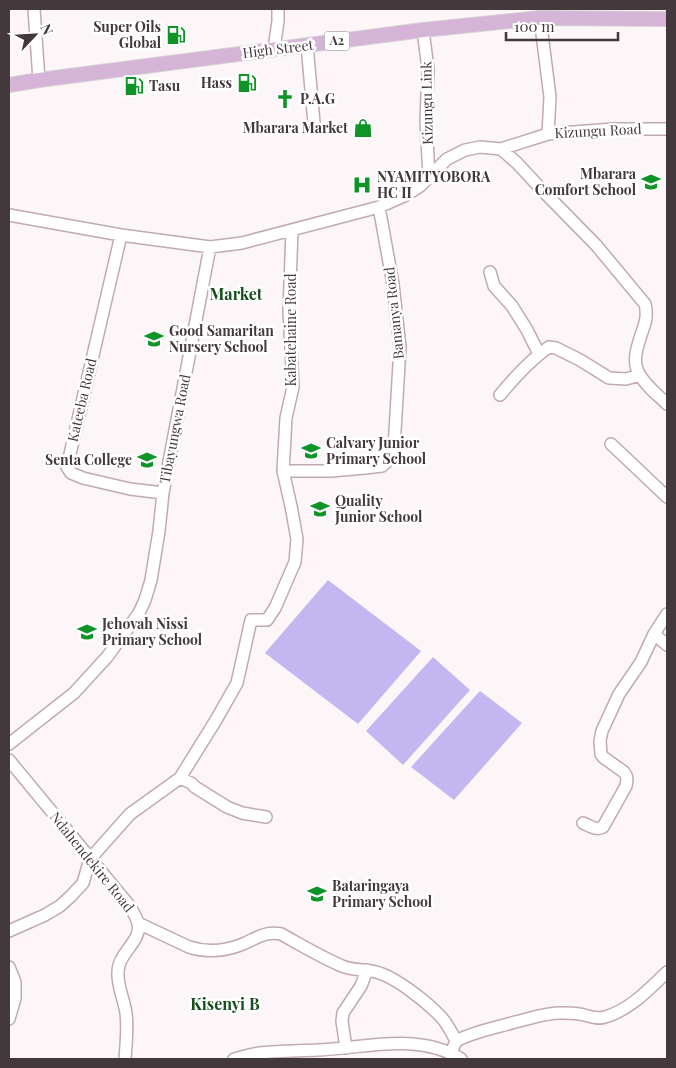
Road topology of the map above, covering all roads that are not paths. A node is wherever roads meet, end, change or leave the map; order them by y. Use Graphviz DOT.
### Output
graph roads {
  1 [pos="34,9"];
  2 [pos="278,9"];
  3 [pos="540,18"];
  4 [pos="667,19"];
  5 [pos="423,30"];
  6 [pos="307,45"];
  7 [pos="274,49"];
  8 [pos="39,80"];
  9 [pos="9,86"];
  10 [pos="314,123"];
  11 [pos="667,129"];
  12 [pos="548,134"];
  13 [pos="501,149"];
  14 [pos="429,176"];
  15 [pos="379,207"];
  16 [pos="9,215"];
  17 [pos="292,230"];
  18 [pos="121,235"];
  19 [pos="210,247"];
  20 [pos="490,272"];
  21 [pos="539,354"];
  22 [pos="640,375"];
  23 [pos="500,396"];
  24 [pos="667,404"];
  25 [pos="611,444"];
  26 [pos="283,471"];
  27 [pos="163,493"];
  28 [pos="667,497"];
  29 [pos="667,614"];
  30 [pos="654,634"];
  31 [pos="667,645"];
  32 [pos="9,744"];
  33 [pos="9,760"];
  34 [pos="180,778"];
  35 [pos="266,817"];
  36 [pos="583,823"];
  37 [pos="90,858"];
  38 [pos="138,923"];
  39 [pos="9,931"];
  40 [pos="9,967"];
  41 [pos="367,970"];
  42 [pos="667,972"];
  43 [pos="9,1019"];
  44 [pos="456,1041"];
  45 [pos="346,1048"];
  46 [pos="451,1053"];
  47 [pos="319,1055"];
  48 [pos="126,1059"];
  49 [pos="234,1059"];
  50 [pos="461,1059"];
  1 -- 8 [label="street"];
  2 -- 7 [label="street"];
  3 -- 4 [label="main road, High Street / A2"];
  3 -- 5 [label="main road, High Street / A2"];
  3 -- 12 [label="street"];
  5 -- 6 [label="main road, High Street / A2"];
  5 -- 14 [label="street, Kizungu Link"];
  6 -- 7 [label="main road, High Street / A2"];
  6 -- 10 [label="street"];
  7 -- 8 [label="main road, High Street / A2"];
  8 -- 9 [label="main road, High Street / A2"];
  11 -- 12 [label="street, Kizungu Road"];
  12 -- 13 [label="street, Kizungu Road"];
  13 -- 14 [label="street"];
  13 -- 22 [label="street"];
  14 -- 15 [label="street"];
  15 -- 17 [label="street"];
  15 -- 26 [label="street, Bamanya Road"];
  16 -- 18 [label="street"];
  17 -- 19 [label="street"];
  17 -- 26 [label="street, Kabatehaine Road"];
  18 -- 19 [label="street"];
  18 -- 27 [label="street, Kateeba Road"];
  19 -- 27 [label="street, Tibayungwa Road"];
  20 -- 21 [label="street"];
  21 -- 22 [label="street"];
  21 -- 23 [label="street"];
  22 -- 24 [label="street"];
  25 -- 28 [label="street"];
  26 -- 34 [label="street, Kabatehaine Road"];
  27 -- 32 [label="street, Tibayungwa Road"];
  29 -- 30 [label="street"];
  30 -- 31 [label="street"];
  30 -- 36 [label="street"];
  33 -- 37 [label="street, Ndahendekire Road"];
  34 -- 35 [label="street"];
  34 -- 37 [label="street"];
  37 -- 38 [label="street, Ndahendekire Road"];
  37 -- 39 [label="street"];
  38 -- 41 [label="street"];
  38 -- 48 [label="street, Ndahendekire Road"];
  40 -- 43 [label="street"];
  41 -- 44 [label="street"];
  41 -- 45 [label="street"];
  42 -- 44 [label="street"];
  44 -- 46 [label="street"];
  45 -- 46 [label="street"];
  45 -- 47 [label="street"];
  46 -- 50 [label="street"];
  47 -- 49 [label="street"];
}
